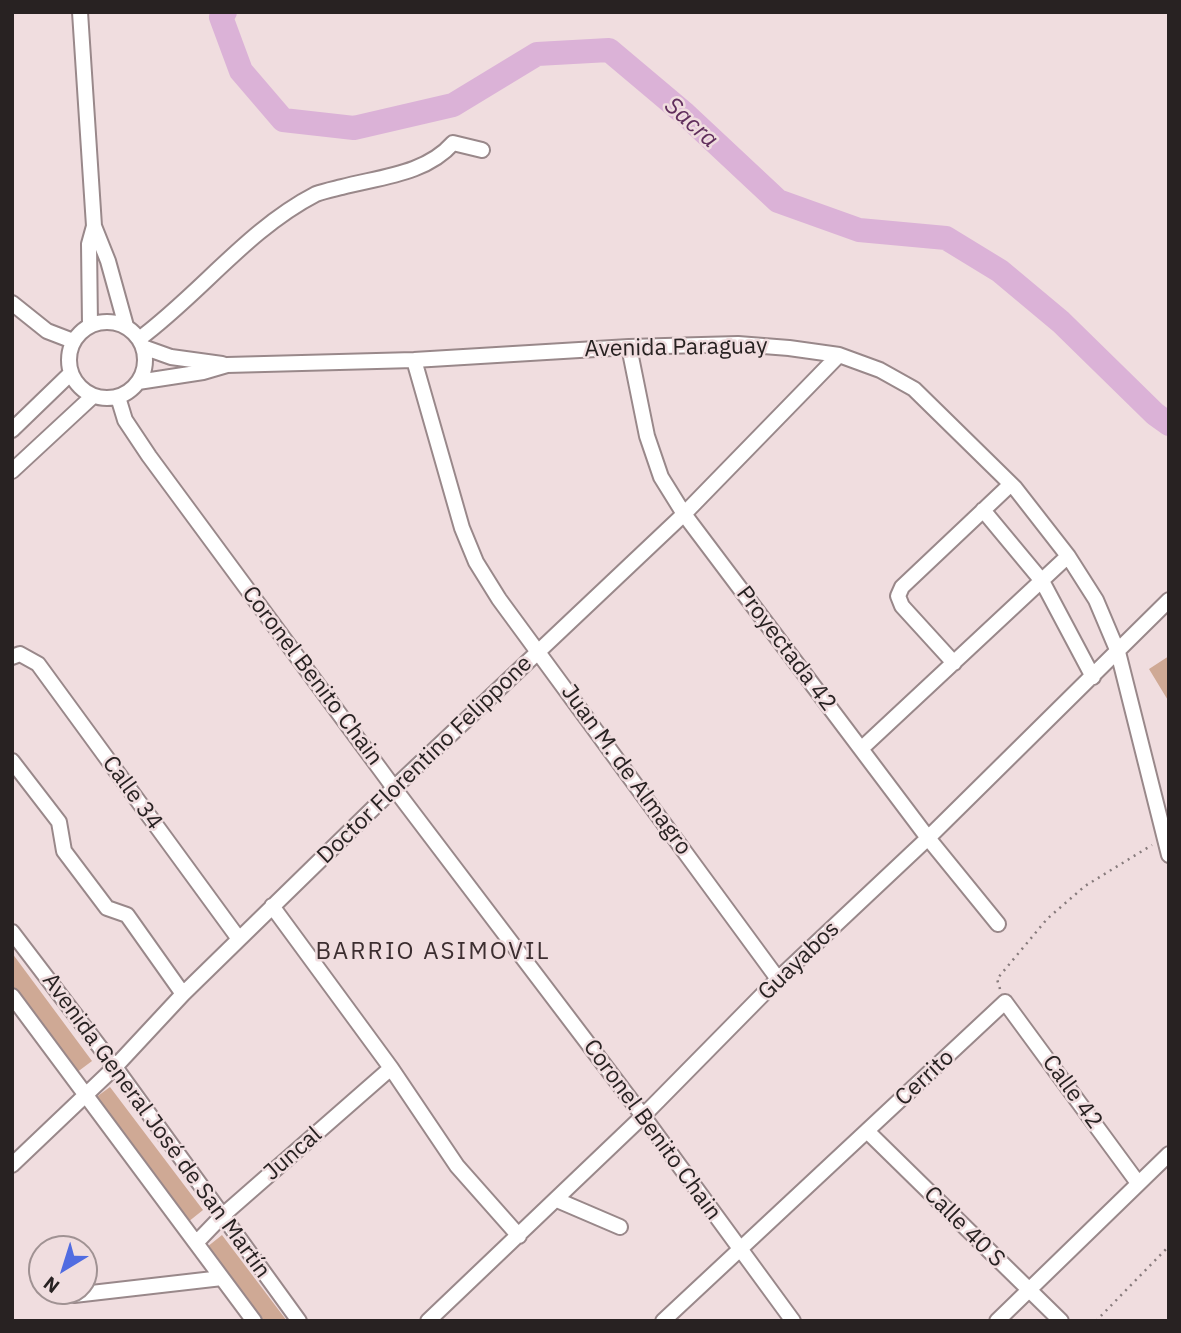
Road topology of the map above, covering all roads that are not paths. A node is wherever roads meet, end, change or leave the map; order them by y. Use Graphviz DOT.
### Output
graph roads {
  1 [pos="80,12"];
  2 [pos="482,149"];
  3 [pos="94,226"];
  4 [pos="12,303"];
  5 [pos="90,325"];
  6 [pos="126,326"];
  7 [pos="73,341"];
  8 [pos="141,343"];
  9 [pos="629,347"];
  10 [pos="839,355"];
  11 [pos="414,360"];
  12 [pos="226,365"];
  13 [pos="71,373"];
  14 [pos="138,382"];
  15 [pos="93,396"];
  16 [pos="118,397"];
  17 [pos="12,430"];
  18 [pos="12,471"];
  19 [pos="1011,484"];
  20 [pos="983,510"];
  21 [pos="684,514"];
  22 [pos="1068,556"];
  23 [pos="1041,581"];
  24 [pos="1169,600"];
  25 [pos="539,651"];
  26 [pos="1118,652"];
  27 [pos="16,656"];
  28 [pos="954,663"];
  29 [pos="1093,677"];
  30 [pos="861,749"];
  31 [pos="12,761"];
  32 [pos="394,788"];
  33 [pos="928,838"];
  34 [pos="1169,855"];
  35 [pos="272,906"];
  36 [pos="998,924"];
  37 [pos="12,932"];
  38 [pos="239,939"];
  39 [pos="778,979"];
  40 [pos="183,994"];
  41 [pos="12,996"];
  42 [pos="1005,1002"];
  43 [pos="115,1067"];
  44 [pos="391,1068"];
  45 [pos="84,1095"];
  46 [pos="643,1116"];
  47 [pos="868,1132"];
  48 [pos="1169,1154"];
  49 [pos="12,1165"];
  50 [pos="1138,1183"];
  51 [pos="556,1200"];
  52 [pos="222,1216"];
  53 [pos="620,1227"];
  54 [pos="519,1236"];
  55 [pos="197,1243"];
  56 [pos="739,1249"];
  57 [pos="222,1278"];
  58 [pos="1028,1290"];
  59 [pos="98,1292"];
  60 [pos="254,1321"];
  61 [pos="299,1321"];
  62 [pos="428,1321"];
  63 [pos="663,1321"];
  64 [pos="793,1321"];
  65 [pos="997,1321"];
  66 [pos="1061,1321"];
  1 -- 3 [label="street"];
  2 -- 8 [label="street"];
  3 -- 5 [label="street"];
  3 -- 6 [label="street"];
  4 -- 7 [label="street"];
  5 -- 6 [label="street"];
  5 -- 7 [label="street"];
  6 -- 8 [label="street"];
  7 -- 13 [label="street"];
  8 -- 12 [label="street"];
  8 -- 14 [label="street"];
  9 -- 10 [label="street, Avenida Paraguay"];
  9 -- 11 [label="street, Avenida Paraguay"];
  9 -- 21 [label="street, Proyectada 42"];
  10 -- 19 [label="street, Avenida Paraguay"];
  10 -- 21 [label="street, Doctor Florentino Felippone"];
  11 -- 12 [label="street, Avenida Paraguay"];
  11 -- 25 [label="street, Juan M. de Almagro"];
  12 -- 14 [label="street, Avenida Paraguay"];
  13 -- 15 [label="street"];
  13 -- 17 [label="street"];
  14 -- 16 [label="street"];
  15 -- 16 [label="street"];
  15 -- 18 [label="street"];
  16 -- 32 [label="street, Coronel Benito Chain"];
  19 -- 20 [label="street"];
  19 -- 22 [label="street, Avenida Paraguay"];
  20 -- 23 [label="street"];
  20 -- 28 [label="street"];
  21 -- 25 [label="street, Doctor Florentino Felippone"];
  21 -- 30 [label="street, Proyectada 42"];
  22 -- 23 [label="street"];
  22 -- 26 [label="street, Avenida Paraguay"];
  23 -- 28 [label="street"];
  23 -- 29 [label="street"];
  24 -- 26 [label="street, Guayabos"];
  25 -- 32 [label="street, Doctor Florentino Felippone"];
  25 -- 39 [label="street, Juan M. de Almagro"];
  26 -- 29 [label="street, Guayabos"];
  26 -- 34 [label="street, Avenida Paraguay"];
  27 -- 38 [label="street, Calle 34"];
  28 -- 30 [label="street"];
  29 -- 33 [label="street, Guayabos"];
  30 -- 33 [label="street, Proyectada 42"];
  31 -- 40 [label="street"];
  32 -- 35 [label="street, Doctor Florentino Felippone"];
  32 -- 46 [label="street, Coronel Benito Chain"];
  33 -- 36 [label="street, Proyectada 42"];
  33 -- 39 [label="street, Guayabos"];
  35 -- 38 [label="street, Doctor Florentino Felippone"];
  35 -- 44 [label="street"];
  37 -- 43 [label="street, Avenida General José de San Martín"];
  38 -- 40 [label="street, Doctor Florentino Felippone"];
  39 -- 46 [label="street, Guayabos"];
  40 -- 43 [label="street, Doctor Florentino Felippone"];
  41 -- 45 [label="street, Avenida General José de San Martín"];
  42 -- 47 [label="street, Cerrito"];
  42 -- 50 [label="street, Calle 42"];
  43 -- 45 [label="street, Doctor Florentino Felippone"];
  43 -- 52 [label="street, Avenida General José de San Martín"];
  44 -- 52 [label="street, Juncal"];
  44 -- 54 [label="street"];
  45 -- 49 [label="street, Doctor Florentino Felippone"];
  45 -- 55 [label="street, Avenida General José de San Martín"];
  46 -- 51 [label="street, Guayabos"];
  46 -- 56 [label="street, Coronel Benito Chain"];
  47 -- 56 [label="street, Cerrito"];
  47 -- 58 [label="street, Calle 40 S"];
  48 -- 50 [label="street"];
  50 -- 58 [label="street"];
  51 -- 53 [label="street"];
  51 -- 54 [label="street, Guayabos"];
  52 -- 55 [label="street, Juncal"];
  52 -- 61 [label="street, Avenida General José de San Martín"];
  54 -- 62 [label="street, Guayabos"];
  55 -- 57 [label="street, Avenida General José de San Martín"];
  56 -- 63 [label="street, Cerrito"];
  56 -- 64 [label="street, Coronel Benito Chain"];
  57 -- 59 [label="street"];
  57 -- 60 [label="street, Avenida General José de San Martín"];
  58 -- 65 [label="street"];
  58 -- 66 [label="street, Calle 40 S"];
}
